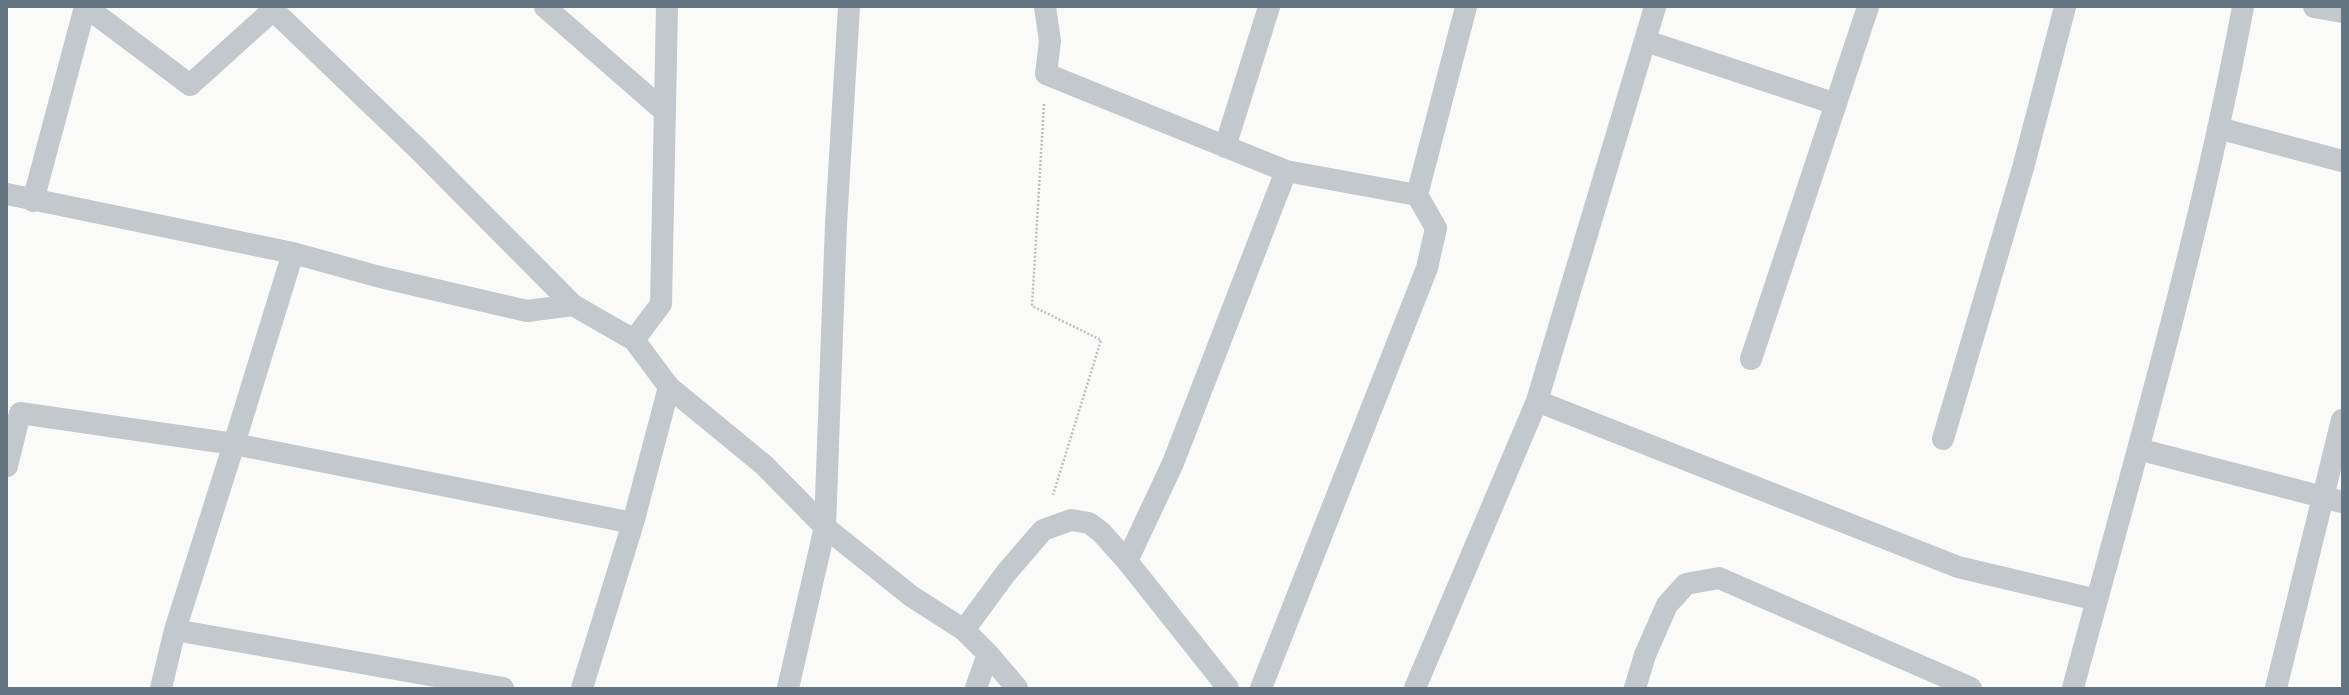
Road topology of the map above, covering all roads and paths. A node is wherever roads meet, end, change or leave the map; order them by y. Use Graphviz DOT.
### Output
graph roads {
  1 [pos="86,7"];
  2 [pos="545,7"];
  3 [pos="667,7"];
  4 [pos="849,7"];
  5 [pos="1045,7"];
  6 [pos="1268,7"];
  7 [pos="1466,7"];
  8 [pos="1655,7"];
  9 [pos="1868,7"];
  10 [pos="2065,7"];
  11 [pos="2243,7"];
  12 [pos="2314,7"];
  13 [pos="271,8"];
  14 [pos="2342,12"];
  15 [pos="1646,41"];
  16 [pos="1046,74"];
  17 [pos="1836,104"];
  18 [pos="664,112"];
  19 [pos="2218,128"];
  20 [pos="1225,147"];
  21 [pos="2342,161"];
  22 [pos="1286,171"];
  23 [pos="7,194"];
  24 [pos="1417,195"];
  25 [pos="33,201"];
  26 [pos="293,254"];
  27 [pos="574,305"];
  28 [pos="634,340"];
  29 [pos="1751,359"];
  30 [pos="669,387"];
  31 [pos="1537,401"];
  32 [pos="14,411"];
  33 [pos="2342,420"];
  34 [pos="1943,439"];
  35 [pos="234,444"];
  36 [pos="2138,449"];
  37 [pos="7,466"];
  38 [pos="2332,500"];
  39 [pos="633,523"];
  40 [pos="825,527"];
  41 [pos="1043,530"];
  42 [pos="1127,561"];
  43 [pos="2097,600"];
  44 [pos="175,630"];
  45 [pos="964,630"];
  46 [pos="988,654"];
  47 [pos="161,688"];
  48 [pos="503,688"];
  49 [pos="582,688"];
  50 [pos="788,688"];
  51 [pos="976,688"];
  52 [pos="1017,688"];
  53 [pos="1228,688"];
  54 [pos="1261,688"];
  55 [pos="1415,688"];
  56 [pos="1635,688"];
  57 [pos="1971,688"];
  58 [pos="2073,688"];
  59 [pos="2276,688"];
  1 -- 13 [label="street"];
  1 -- 25 [label="street"];
  2 -- 18 [label="street"];
  3 -- 18 [label="street"];
  4 -- 40 [label="street"];
  5 -- 16 [label="street"];
  6 -- 20 [label="street"];
  7 -- 24 [label="street"];
  8 -- 15 [label="street"];
  9 -- 17 [label="street"];
  10 -- 34 [label="street"];
  11 -- 19 [label="street"];
  12 -- 14 [label="street"];
  13 -- 27 [label="street"];
  15 -- 17 [label="street"];
  15 -- 31 [label="street"];
  16 -- 20 [label="street"];
  16 -- 41 [label="path"];
  17 -- 29 [label="street"];
  18 -- 28 [label="street"];
  19 -- 21 [label="street"];
  19 -- 36 [label="street"];
  20 -- 22 [label="street"];
  22 -- 24 [label="street"];
  22 -- 42 [label="street"];
  23 -- 25 [label="street"];
  24 -- 54 [label="street"];
  25 -- 26 [label="street"];
  26 -- 27 [label="street"];
  26 -- 35 [label="street"];
  27 -- 28 [label="street"];
  28 -- 30 [label="street"];
  30 -- 39 [label="street"];
  30 -- 40 [label="street"];
  31 -- 43 [label="street"];
  31 -- 55 [label="street"];
  32 -- 35 [label="street"];
  32 -- 37 [label="street"];
  33 -- 38 [label="street"];
  35 -- 39 [label="street"];
  35 -- 44 [label="street"];
  36 -- 38 [label="street"];
  36 -- 43 [label="street"];
  38 -- 59 [label="street"];
  39 -- 49 [label="street"];
  40 -- 45 [label="street"];
  40 -- 50 [label="street"];
  41 -- 42 [label="street"];
  41 -- 45 [label="street"];
  42 -- 53 [label="street"];
  43 -- 58 [label="street"];
  44 -- 47 [label="street"];
  44 -- 48 [label="street"];
  45 -- 46 [label="street"];
  46 -- 51 [label="street"];
  46 -- 52 [label="street"];
  56 -- 57 [label="street"];
}
